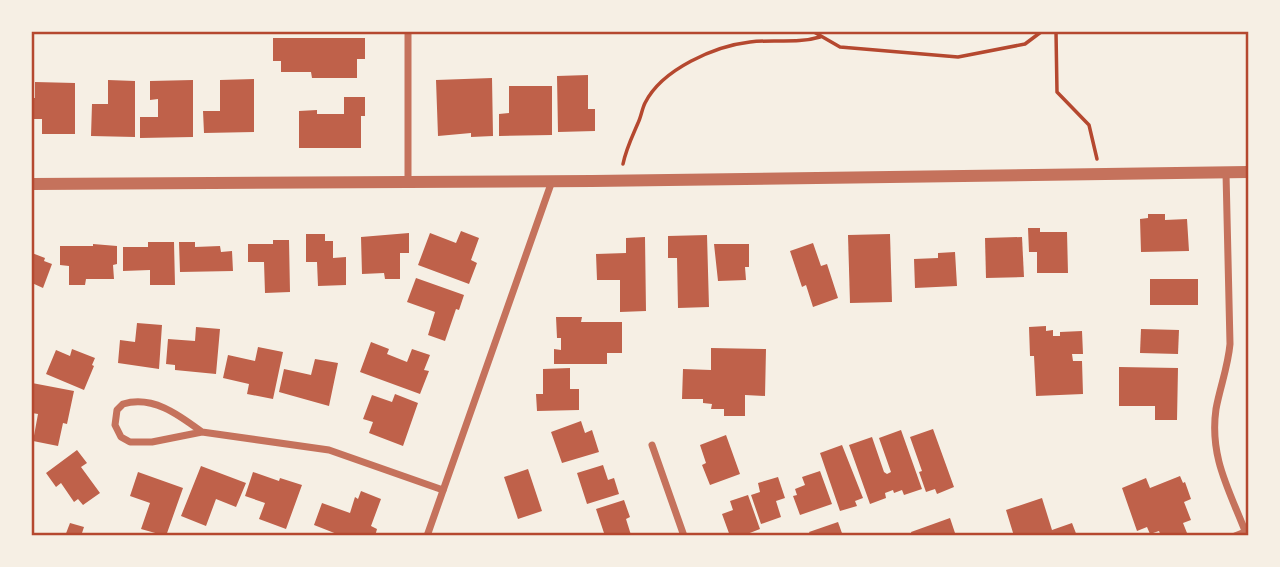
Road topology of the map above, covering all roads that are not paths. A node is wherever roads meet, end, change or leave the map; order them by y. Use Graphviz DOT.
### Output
graph roads {
  1 [pos="408,32"];
  2 [pos="1248,172"];
  3 [pos="1226,173"];
  4 [pos="408,181"];
  5 [pos="552,181"];
  6 [pos="32,184"];
  7 [pos="202,432"];
  8 [pos="652,445"];
  9 [pos="443,490"];
  10 [pos="1246,534"];
  11 [pos="427,536"];
  12 [pos="684,536"];
  13 [pos="1235,536"];
  1 -- 4 [label="street"];
  2 -- 3 [label="street"];
  3 -- 5 [label="street"];
  3 -- 10 [label="street"];
  4 -- 5 [label="street"];
  4 -- 6 [label="street"];
  5 -- 9 [label="street"];
  7 -- 7 [label="street"];
  7 -- 9 [label="street"];
  8 -- 12 [label="street"];
  9 -- 11 [label="street"];
  10 -- 13 [label="street"];
}
